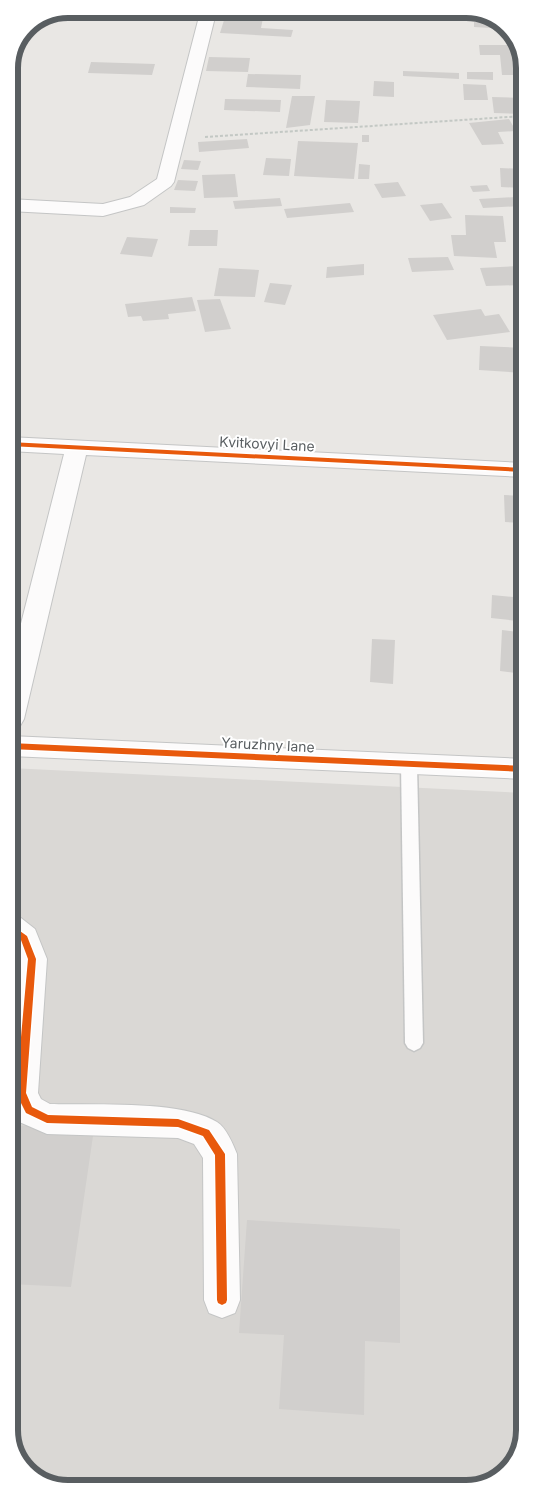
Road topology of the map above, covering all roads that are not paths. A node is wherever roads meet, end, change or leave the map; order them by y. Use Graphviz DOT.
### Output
graph roads {
  1 [pos="207,18"];
  2 [pos="18,205"];
  3 [pos="18,444"];
  4 [pos="78,447"];
  5 [pos="516,470"];
  6 [pos="18,687"];
  7 [pos="18,746"];
  8 [pos="409,764"];
  9 [pos="516,769"];
  10 [pos="18,933"];
  11 [pos="414,1043"];
  12 [pos="222,1300"];
  1 -- 2 [label="street"];
  3 -- 4 [label="street, Kvitkovyi Lane"];
  4 -- 5 [label="street, Kvitkovyi Lane"];
  4 -- 6 [label="street"];
  7 -- 8 [label="street, Yaruzhny lane"];
  8 -- 9 [label="street, Yaruzhny lane"];
  8 -- 11 [label="lane"];
  10 -- 12 [label="street"];
}
